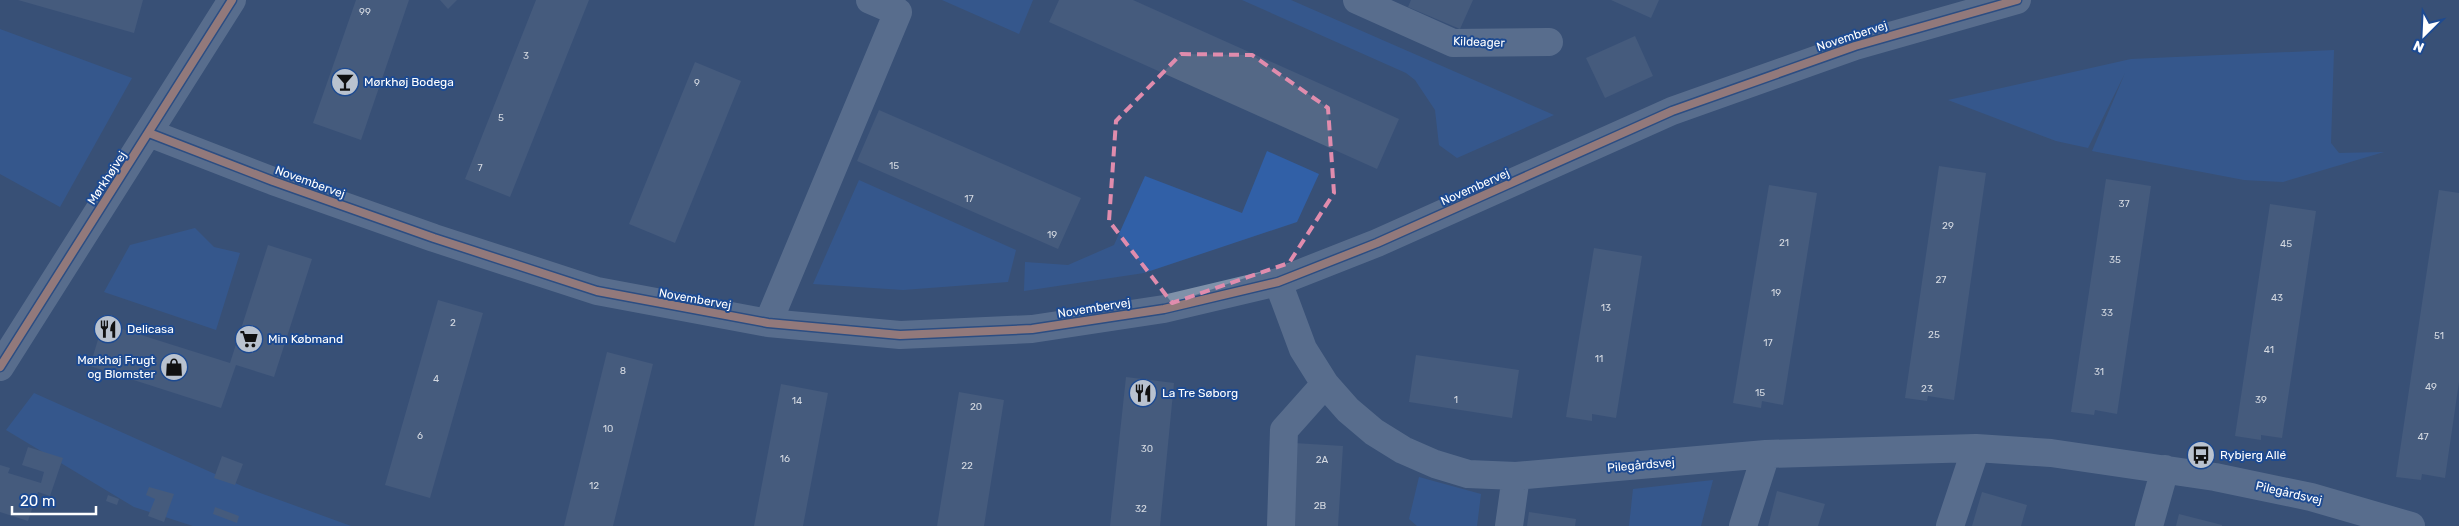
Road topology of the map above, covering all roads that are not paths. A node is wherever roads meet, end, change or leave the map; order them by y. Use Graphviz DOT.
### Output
graph roads {
  1 [pos="232,0"];
  2 [pos="870,0"];
  3 [pos="1357,0"];
  4 [pos="2017,0"];
  5 [pos="1550,42"];
  6 [pos="149,133"];
  7 [pos="1278,282"];
  8 [pos="768,323"];
  9 [pos="0,367"];
  10 [pos="1325,384"];
  11 [pos="1976,448"];
  12 [pos="1766,454"];
  13 [pos="2165,469"];
  14 [pos="1516,476"];
  15 [pos="2311,497"];
  16 [pos="1281,526"];
  17 [pos="1509,526"];
  18 [pos="1743,526"];
  19 [pos="1950,526"];
  20 [pos="2149,526"];
  21 [pos="2339,526"];
  22 [pos="2411,526"];
  1 -- 6 [label="street, Mørkhøjvej"];
  2 -- 8 [label="street"];
  3 -- 5 [label="street, Kildeager"];
  4 -- 7 [label="street, Novembervej"];
  6 -- 8 [label="street, Novembervej"];
  6 -- 9 [label="street, Mørkhøjvej"];
  7 -- 8 [label="street, Novembervej"];
  7 -- 10 [label="street, Pilegårdsvej"];
  10 -- 14 [label="street, Pilegårdsvej"];
  10 -- 16 [label="street"];
  11 -- 12 [label="street, Pilegårdsvej"];
  11 -- 13 [label="street, Pilegårdsvej"];
  11 -- 19 [label="street"];
  12 -- 14 [label="street, Pilegårdsvej"];
  12 -- 18 [label="street"];
  13 -- 15 [label="street, Pilegårdsvej"];
  13 -- 20 [label="street"];
  14 -- 17 [label="street"];
  15 -- 21 [label="street"];
  15 -- 22 [label="street, Pilegårdsvej"];
}
